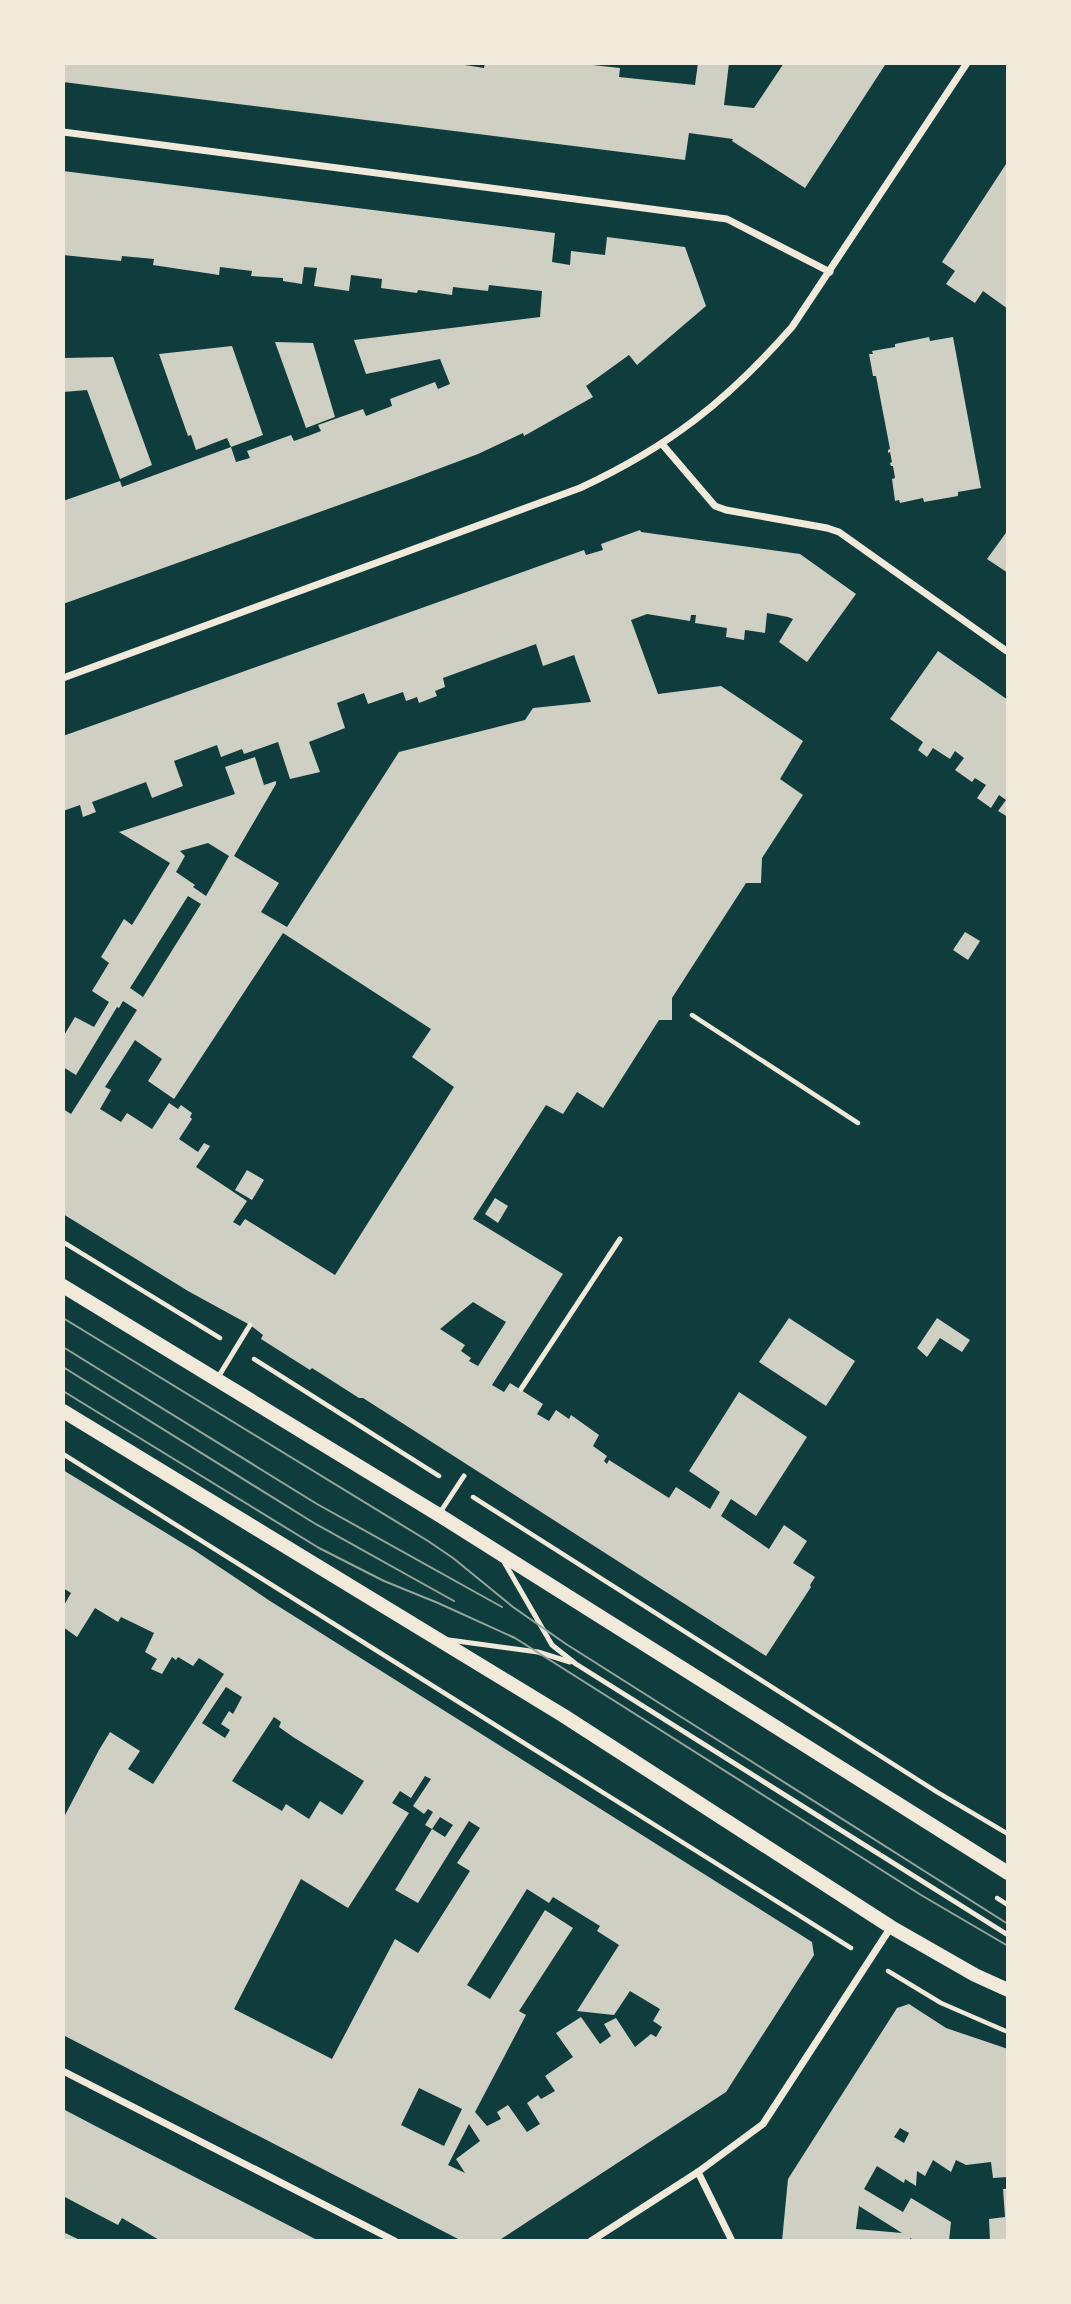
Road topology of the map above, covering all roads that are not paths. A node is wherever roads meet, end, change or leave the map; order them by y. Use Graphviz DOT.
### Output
graph roads {
  1 [pos="967,63"];
  2 [pos="63,132"];
  3 [pos="830,272"];
  4 [pos="662,444"];
  5 [pos="1008,652"];
  6 [pos="63,678"];
  7 [pos="620,1239"];
  8 [pos="63,1286"];
  9 [pos="250,1325"];
  10 [pos="216,1379"];
  11 [pos="522,1389"];
  12 [pos="63,1411"];
  13 [pos="464,1476"];
  14 [pos="439,1515"];
  15 [pos="500,1554"];
  16 [pos="435,1638"];
  17 [pos="576,1664"];
  18 [pos="1008,1872"];
  19 [pos="891,1927"];
  20 [pos="1008,1935"];
  21 [pos="1008,1990"];
  22 [pos="63,2071"];
  23 [pos="698,2172"];
  24 [pos="395,2241"];
  25 [pos="591,2241"];
  26 [pos="732,2241"];
  1 -- 3 [label="street"];
  2 -- 3 [label="street"];
  3 -- 4 [label="street"];
  4 -- 5 [label="street"];
  4 -- 6 [label="street"];
  7 -- 11 [label="lane"];
  8 -- 10 [label="main road"];
  9 -- 10 [label="lane"];
  10 -- 14 [label="main road"];
  12 -- 16 [label="main road"];
  13 -- 14 [label="lane"];
  14 -- 15 [label="main road"];
  15 -- 17 [label="lane"];
  15 -- 18 [label="main road"];
  16 -- 17 [label="lane"];
  16 -- 19 [label="main road"];
  17 -- 20 [label="lane"];
  19 -- 21 [label="main road"];
  19 -- 23 [label="street"];
  22 -- 24 [label="street"];
  23 -- 25 [label="street"];
  23 -- 26 [label="street"];
}
